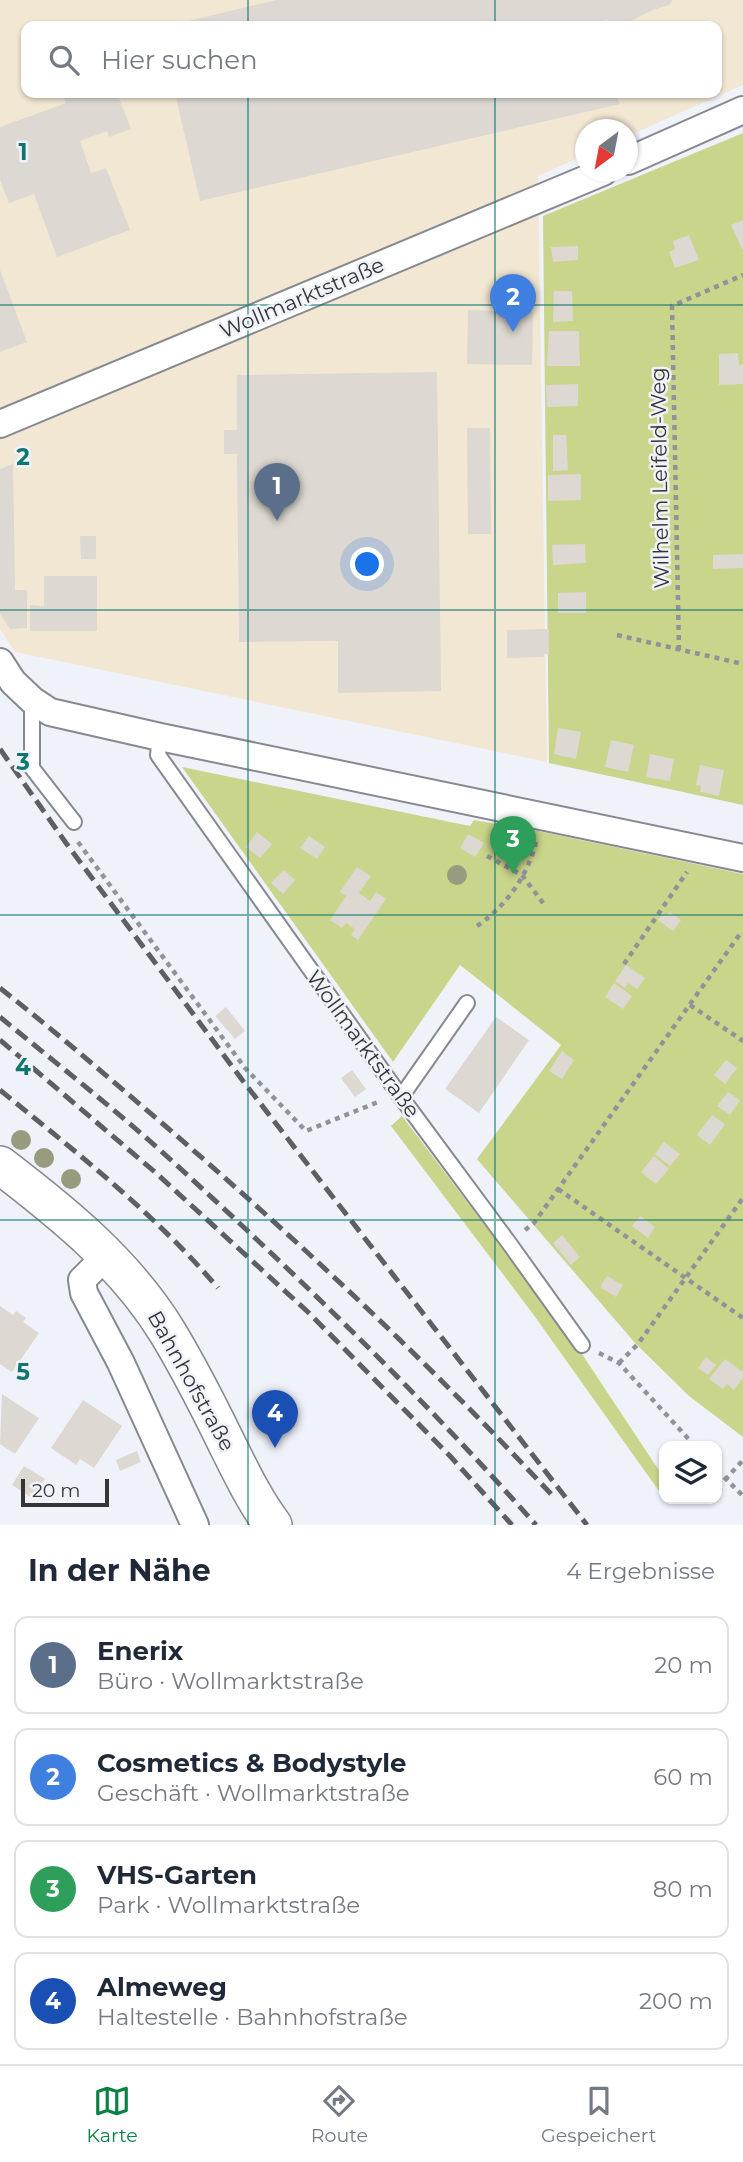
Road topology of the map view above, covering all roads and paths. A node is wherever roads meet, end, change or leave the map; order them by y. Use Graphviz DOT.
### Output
graph roads {
  1 [pos="743,110"];
  2 [pos="638,157"];
  3 [pos="579,182"];
  4 [pos="743,275"];
  5 [pos="0,424"];
  6 [pos="617,635"];
  7 [pos="679,650"];
  8 [pos="0,662"];
  9 [pos="743,664"];
  10 [pos="32,700"];
  11 [pos="160,737"];
  12 [pos="541,817"];
  13 [pos="74,822"];
  14 [pos="702,850"];
  15 [pos="487,856"];
  16 [pos="743,858"];
  17 [pos="522,875"];
  18 [pos="545,907"];
  19 [pos="477,926"];
  20 [pos="740,934"];
  21 [pos="624,964"];
  22 [pos="467,1003"];
  23 [pos="690,1005"];
  24 [pos="743,1041"];
  25 [pos="401,1097"];
  26 [pos="373,1102"];
  27 [pos="0,1165"];
  28 [pos="558,1189"];
  29 [pos="743,1198"];
  30 [pos="509,1243"];
  31 [pos="108,1254"];
  32 [pos="685,1278"];
  33 [pos="743,1318"];
  34 [pos="582,1345"];
  35 [pos="619,1363"];
  36 [pos="690,1441"];
  37 [pos="743,1460"];
  38 [pos="722,1476"];
  39 [pos="725,1480"];
  40 [pos="743,1496"];
  41 [pos="195,1525"];
  42 [pos="273,1525"];
  1 -- 2 [label="street"];
  3 -- 5 [label="street, Wollmarktstraße"];
  4 -- 7 [label="path, Wilhelm Leifeld-Weg"];
  6 -- 7 [label="path"];
  7 -- 9 [label="path"];
  8 -- 10 [label="street"];
  10 -- 11 [label="street"];
  10 -- 13 [label="lane"];
  11 -- 12 [label="street"];
  11 -- 25 [label="lane, Wollmarktstraße"];
  12 -- 14 [label="street"];
  12 -- 17 [label="path"];
  13 -- 26 [label="path"];
  14 -- 16 [label="street"];
  14 -- 21 [label="path"];
  15 -- 17 [label="path"];
  17 -- 18 [label="path"];
  17 -- 19 [label="path"];
  20 -- 23 [label="path"];
  22 -- 25 [label="lane"];
  23 -- 24 [label="path"];
  23 -- 28 [label="path"];
  25 -- 30 [label="lane, Wollmarktstraße"];
  27 -- 31 [label="main road, Bahnhofstraße"];
  28 -- 30 [label="path"];
  28 -- 32 [label="path"];
  29 -- 32 [label="path"];
  30 -- 34 [label="lane, Wollmarktstraße"];
  31 -- 41 [label="street"];
  31 -- 42 [label="main road, Bahnhofstraße"];
  32 -- 33 [label="path"];
  32 -- 35 [label="path"];
  34 -- 35 [label="path"];
  35 -- 36 [label="path"];
  37 -- 39 [label="path"];
  38 -- 39 [label="path"];
  39 -- 40 [label="path"];
}
